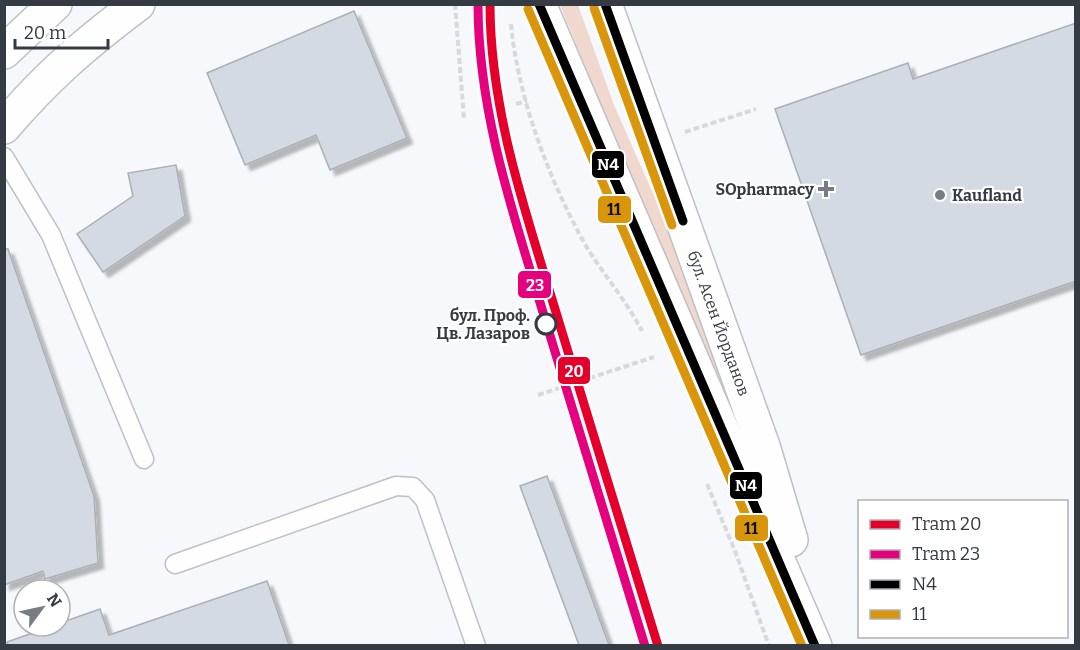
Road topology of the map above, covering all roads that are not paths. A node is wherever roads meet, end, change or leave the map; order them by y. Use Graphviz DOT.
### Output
graph roads {
  1 [pos="55,4"];
  2 [pos="138,4"];
  3 [pos="605,4"];
  4 [pos="525,9"];
  5 [pos="4,52"];
  6 [pos="4,127"];
  7 [pos="4,157"];
  8 [pos="144,459"];
  9 [pos="175,564"];
  10 [pos="476,645"];
  11 [pos="815,645"];
  12 [pos="822,645"];
  1 -- 5 [label="main road"];
  2 -- 6 [label="main road"];
  3 -- 12 [label="main road, бул. Асен Йорданов"];
  4 -- 11 [label="main road, бул. Асен Йорданов"];
  7 -- 8 [label="lane"];
  9 -- 10 [label="lane"];
}
